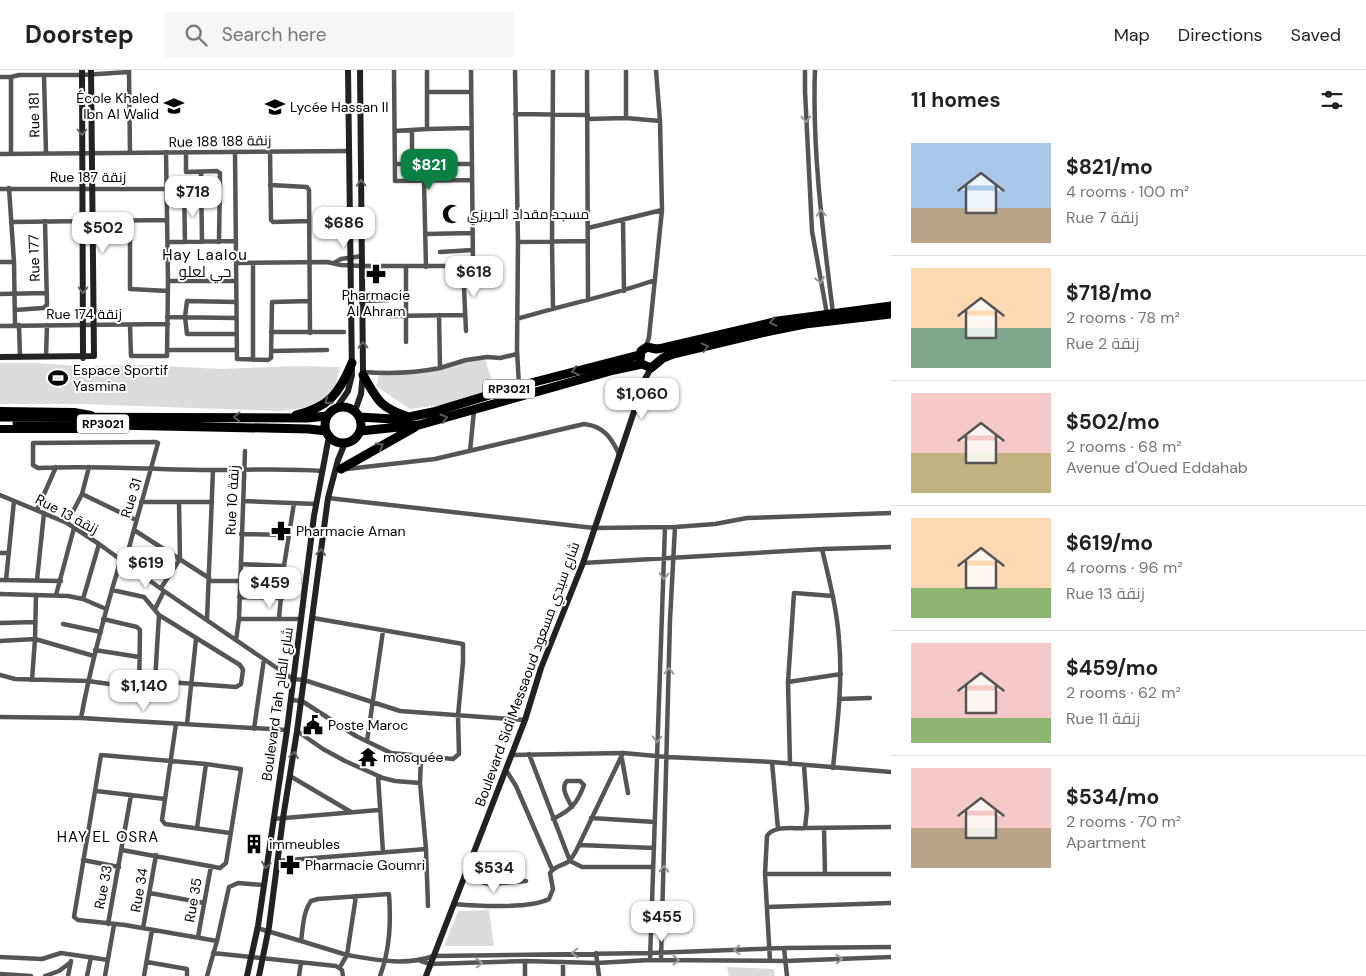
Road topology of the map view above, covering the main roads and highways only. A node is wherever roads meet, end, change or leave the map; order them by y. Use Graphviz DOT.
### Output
graph roads {
  1 [pos="891,306"];
  2 [pos="891,314"];
  3 [pos="647,357"];
  4 [pos="352,363"];
  5 [pos="363,374"];
  6 [pos="0,411"];
  7 [pos="357,414"];
  8 [pos="327,416"];
  9 [pos="0,417"];
  10 [pos="98,417"];
  11 [pos="286,417"];
  12 [pos="409,417"];
  13 [pos="0,423"];
  14 [pos="419,425"];
  15 [pos="160,426"];
  16 [pos="0,430"];
  17 [pos="360,431"];
  18 [pos="328,434"];
  19 [pos="338,469"];
  1 -- 3 [label="highway, RP3021, one-way"];
  3 -- 2 [label="highway, RP3021, one-way"];
  3 -- 12 [label="highway, RP3021, one-way"];
  14 -- 3 [label="highway, RP3021, one-way"];
  4 -- 11 [label="highway, one-way"];
  5 -- 12 [label="highway"];
  6 -- 10 [label="main road"];
  7 -- 8 [label="highway, RP3021"];
  7 -- 12 [label="highway, RP3021"];
  7 -- 17 [label="highway"];
  8 -- 11 [label="highway, RP3021"];
  8 -- 18 [label="highway"];
  9 -- 10 [label="highway, RP3021"];
  11 -- 10 [label="highway, RP3021, one-way"];
  13 -- 15 [label="highway, RP3021"];
  14 -- 17 [label="highway, RP3021"];
  19 -- 14 [label="highway, one-way"];
  15 -- 16 [label="main road"];
  15 -- 18 [label="highway, RP3021"];
  17 -- 18 [label="highway, RP3021"];
}
